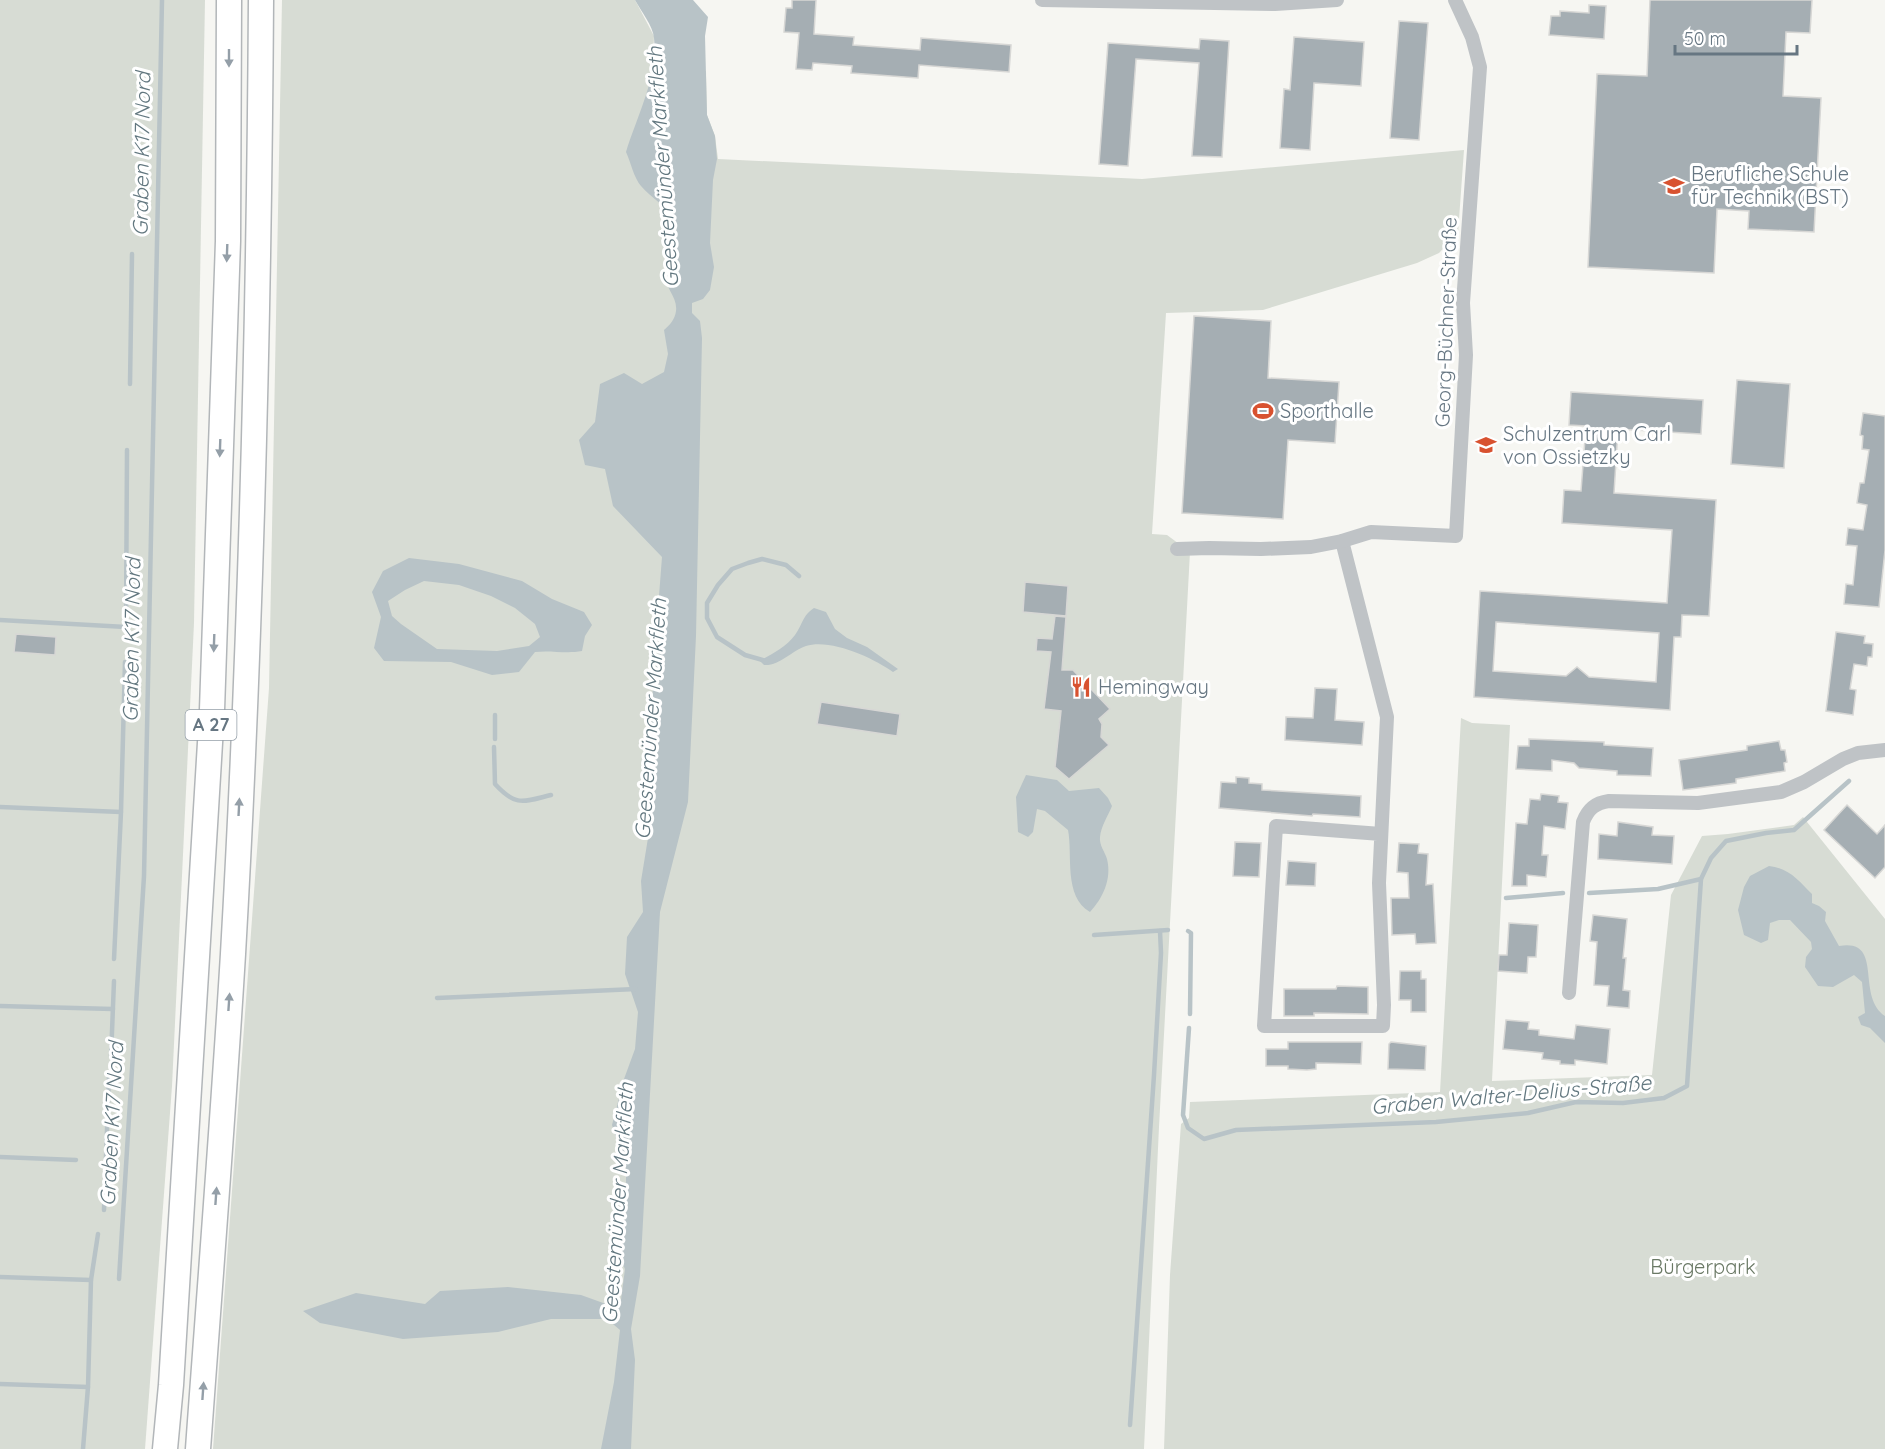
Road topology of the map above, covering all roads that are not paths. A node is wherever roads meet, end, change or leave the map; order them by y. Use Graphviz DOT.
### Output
graph roads {
  1 [pos="229,0"];
  2 [pos="261,0"];
  3 [pos="1042,0"];
  4 [pos="1337,0"];
  5 [pos="1455,0"];
  6 [pos="1342,540"];
  7 [pos="1177,549"];
  8 [pos="1885,750"];
  9 [pos="1381,834"];
  10 [pos="1569,993"];
  11 [pos="165,1449"];
  12 [pos="198,1449"];
  1 -- 11 [label="highway, A 27, one-way"];
  12 -- 2 [label="highway, A 27, one-way"];
  3 -- 4 [label="street"];
  5 -- 6 [label="street, Georg-Büchner-Straße"];
  6 -- 7 [label="street, Georg-Büchner-Straße"];
  6 -- 9 [label="street"];
  8 -- 10 [label="street"];
  9 -- 9 [label="street"];
}
